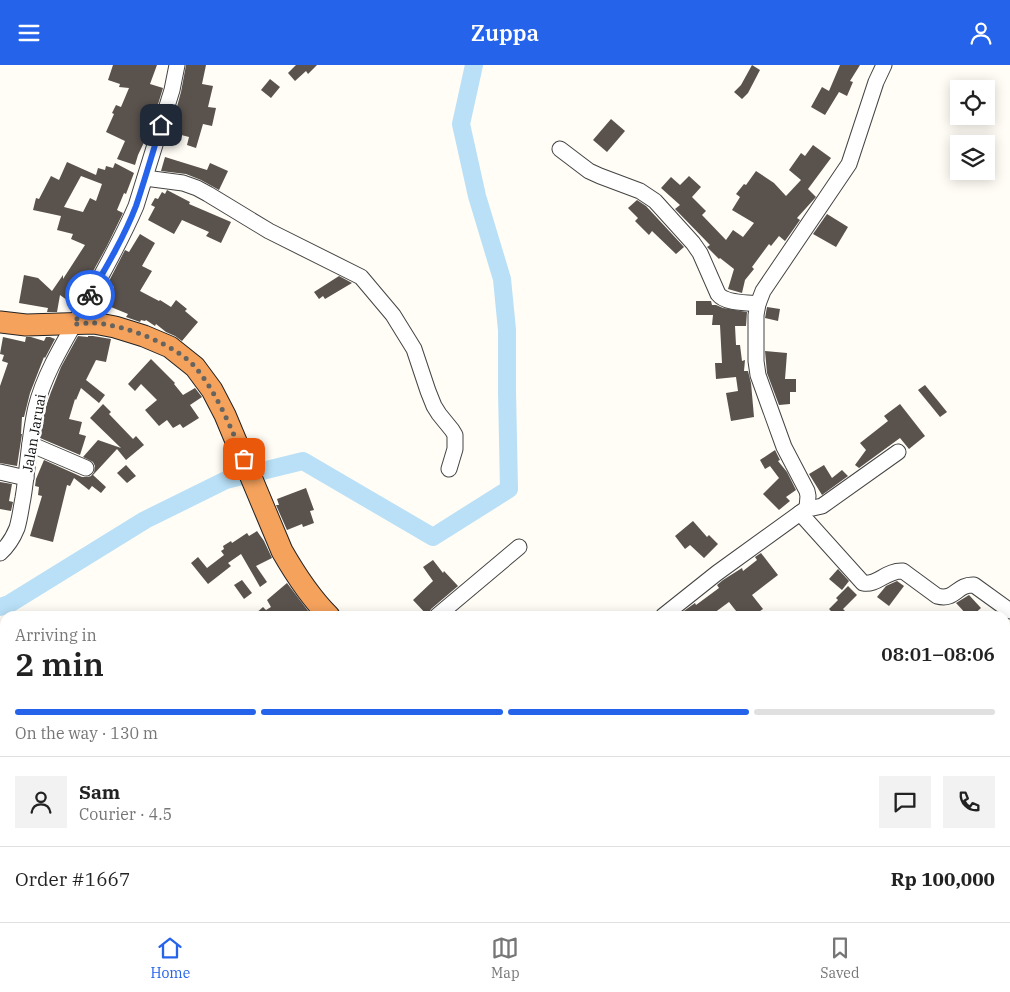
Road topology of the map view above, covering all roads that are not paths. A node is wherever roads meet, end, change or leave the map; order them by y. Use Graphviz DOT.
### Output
graph roads {
  1 [pos="177,65"];
  2 [pos="884,65"];
  3 [pos="560,149"];
  4 [pos="145,178"];
  5 [pos="758,303"];
  6 [pos="0,322"];
  7 [pos="74,324"];
  8 [pos="30,444"];
  9 [pos="898,452"];
  10 [pos="86,468"];
  11 [pos="449,469"];
  12 [pos="0,472"];
  13 [pos="26,478"];
  14 [pos="804,511"];
  15 [pos="519,547"];
  16 [pos="0,553"];
  17 [pos="326,611"];
  18 [pos="443,611"];
  19 [pos="669,611"];
  20 [pos="1010,611"];
  1 -- 4 [label="street, Jalan Jaruai"];
  2 -- 5 [label="street"];
  3 -- 5 [label="street"];
  4 -- 7 [label="street, Jalan Jaruai"];
  4 -- 11 [label="street"];
  5 -- 14 [label="street"];
  6 -- 7 [label="highway"];
  7 -- 8 [label="street, Jalan Jaruai"];
  7 -- 17 [label="highway"];
  8 -- 10 [label="street"];
  8 -- 13 [label="street, Jalan Jaruai"];
  9 -- 14 [label="street"];
  12 -- 13 [label="street"];
  13 -- 16 [label="street, Jalan Jaruai"];
  14 -- 19 [label="street"];
  14 -- 20 [label="street"];
  15 -- 18 [label="street"];
}
